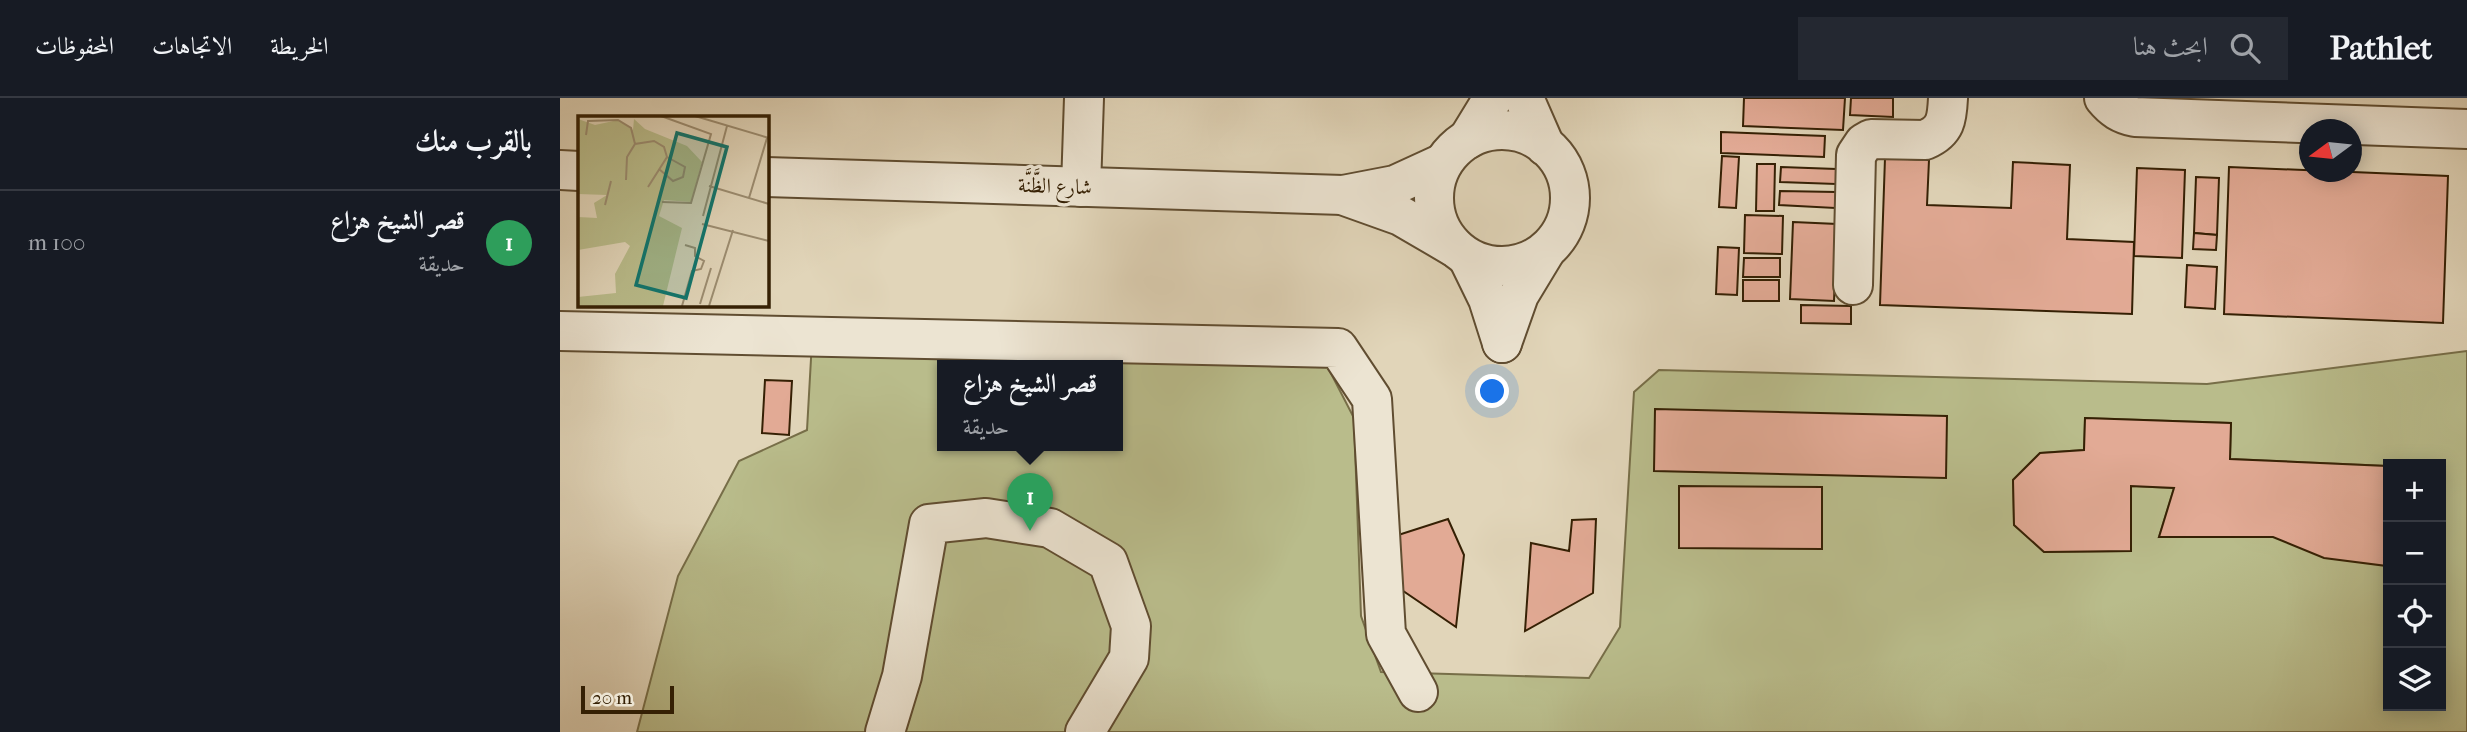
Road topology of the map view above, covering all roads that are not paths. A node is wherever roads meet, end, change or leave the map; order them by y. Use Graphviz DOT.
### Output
graph roads {
  1 [pos="1084,98"];
  2 [pos="1493,98"];
  3 [pos="1524,98"];
  4 [pos="1948,98"];
  5 [pos="2104,98"];
  6 [pos="2284,110"];
  7 [pos="2467,129"];
  8 [pos="1545,146"];
  9 [pos="1456,151"];
  10 [pos="560,170"];
  11 [pos="578,171"];
  12 [pos="768,177"];
  13 [pos="1081,187"];
  14 [pos="1343,195"];
  15 [pos="1461,252"];
  16 [pos="1545,252"];
  17 [pos="1853,285"];
  18 [pos="560,331"];
  19 [pos="1418,692"];
  20 [pos="885,732"];
  21 [pos="1085,732"];
  1 -- 13 [label="street"];
  2 -- 9 [label="street"];
  3 -- 8 [label="street"];
  4 -- 17 [label="street"];
  5 -- 6 [label="street"];
  6 -- 7 [label="street"];
  8 -- 9 [label="street"];
  8 -- 16 [label="street"];
  9 -- 14 [label="street, شارع الظَّنَّة"];
  9 -- 15 [label="street"];
  10 -- 11 [label="street"];
  12 -- 13 [label="street, شارع الظَّنَّة"];
  13 -- 14 [label="street, شارع الظَّنَّة"];
  14 -- 15 [label="street, شارع الظَّنَّة"];
  15 -- 16 [label="street"];
  15 -- 16 [label="street"];
  18 -- 19 [label="street"];
  20 -- 21 [label="street"];
}
